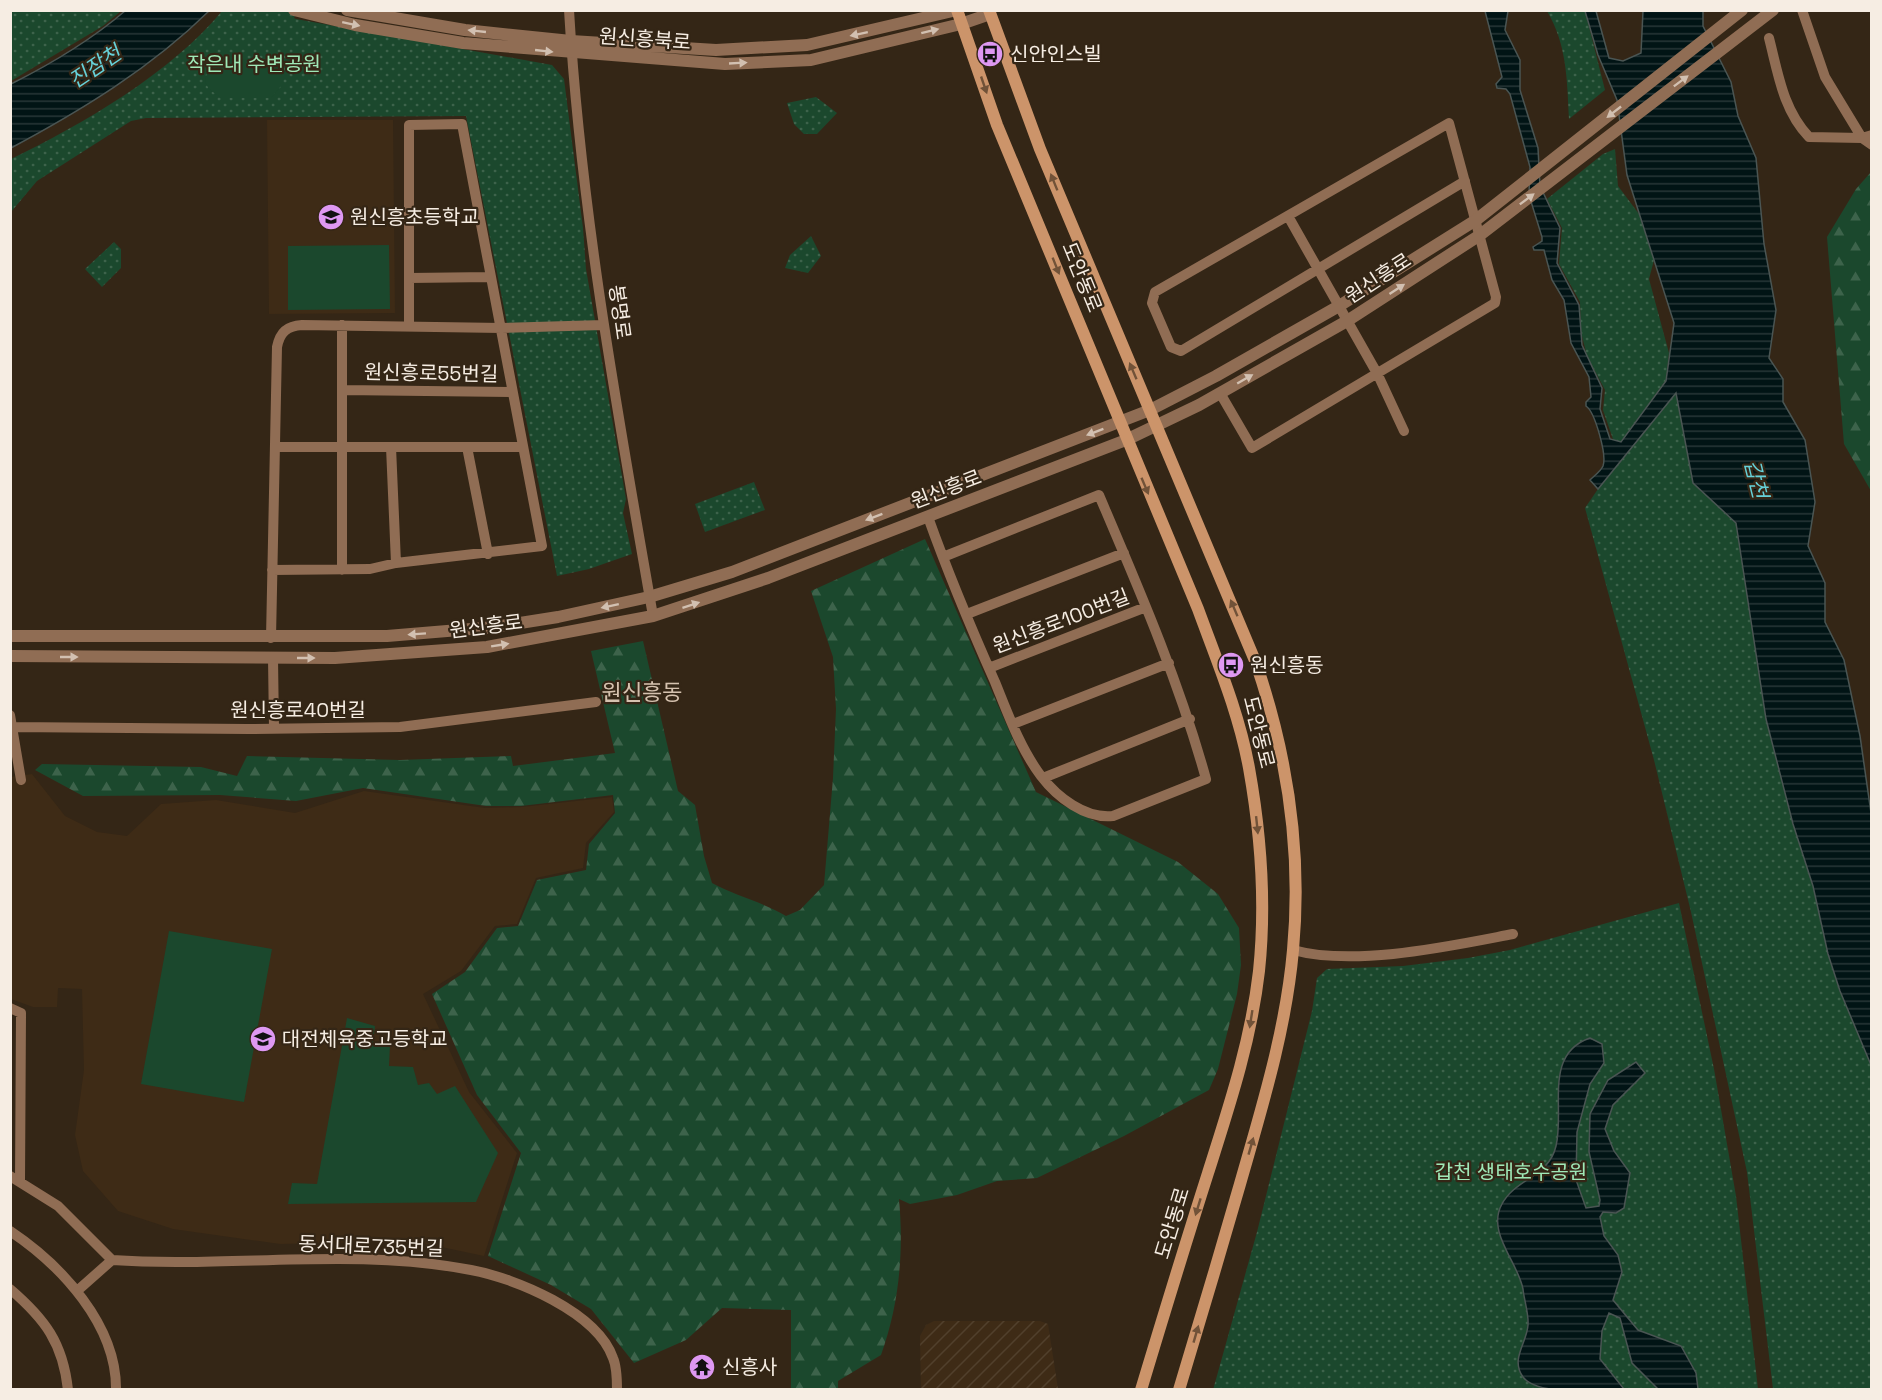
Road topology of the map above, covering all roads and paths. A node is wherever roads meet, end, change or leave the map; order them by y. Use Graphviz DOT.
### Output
graph roads {
  1 [pos="294,10"];
  2 [pos="569,10"];
  3 [pos="957,10"];
  4 [pos="1742,10"];
  5 [pos="1802,10"];
  6 [pos="354,11"];
  7 [pos="989,12"];
  8 [pos="1770,14"];
  9 [pos="961,24"];
  10 [pos="1768,38"];
  11 [pos="571,47"];
  12 [pos="1868,139"];
  13 [pos="1465,181"];
  14 [pos="1288,216"];
  15 [pos="1476,220"];
  16 [pos="1480,235"];
  17 [pos="1319,271"];
  18 [pos="491,277"];
  19 [pos="409,278"];
  20 [pos="1339,306"];
  21 [pos="1347,321"];
  22 [pos="342,325"];
  23 [pos="603,325"];
  24 [pos="409,327"];
  25 [pos="502,328"];
  26 [pos="1378,375"];
  27 [pos="342,390"];
  28 [pos="512,392"];
  29 [pos="1220,393"];
  30 [pos="1150,410"];
  31 [pos="1119,422"];
  32 [pos="1157,426"];
  33 [pos="1404,431"];
  34 [pos="1126,440"];
  35 [pos="275,447"];
  36 [pos="343,447"];
  37 [pos="391,447"];
  38 [pos="467,447"];
  39 [pos="522,447"];
  40 [pos="928,517"];
  41 [pos="1124,553"];
  42 [pos="488,554"];
  43 [pos="943,557"];
  44 [pos="396,563"];
  45 [pos="273,570"];
  46 [pos="342,570"];
  47 [pos="650,597"];
  48 [pos="1146,607"];
  49 [pos="967,614"];
  50 [pos="653,616"];
  51 [pos="10,636"];
  52 [pos="271,638"];
  53 [pos="10,656"];
  54 [pos="273,658"];
  55 [pos="1169,663"];
  56 [pos="989,668"];
  57 [pos="596,702"];
  58 [pos="1190,720"];
  59 [pos="11,721"];
  60 [pos="1013,724"];
  61 [pos="274,729"];
  62 [pos="1043,778"];
  63 [pos="21,780"];
  64 [pos="1513,934"];
  65 [pos="1293,950"];
  66 [pos="10,1008"];
  67 [pos="15,1179"];
  68 [pos="10,1231"];
  69 [pos="112,1260"];
  70 [pos="10,1288"];
  71 [pos="77,1291"];
  72 [pos="68,1389"];
  73 [pos="116,1389"];
  74 [pos="617,1389"];
  75 [pos="1141,1389"];
  76 [pos="1179,1389"];
  1 -- 11 [label="street, 원신흥북로, one-way"];
  2 -- 11 [label="street, 봉명로"];
  3 -- 9 [label="main road, 도안동로"];
  3 -- 11 [label="street, 원신흥북로, one-way"];
  4 -- 15 [label="street, 원신흥로, one-way"];
  5 -- 12 [label="street"];
  11 -- 6 [label="street, 원신흥북로, one-way"];
  7 -- 9 [label="street, 원신흥북로"];
  30 -- 7 [label="main road, 도안동로, one-way"];
  16 -- 8 [label="street, 원신흥로, one-way"];
  11 -- 9 [label="street, 원신흥북로, one-way"];
  9 -- 31 [label="main road, 도안동로, one-way"];
  10 -- 12 [label="street"];
  11 -- 23 [label="street, 봉명로"];
  13 -- 14 [label="street"];
  13 -- 15 [label="street"];
  13 -- 17 [label="street"];
  14 -- 17 [label="street"];
  14 -- 17 [label="street"];
  15 -- 16 [label="street"];
  15 -- 20 [label="street, 원신흥로"];
  21 -- 16 [label="street, 원신흥로, one-way"];
  16 -- 26 [label="street"];
  17 -- 20 [label="street"];
  18 -- 19 [label="street"];
  18 -- 19 [label="street, 원신흥로55번길"];
  18 -- 25 [label="street, 원신흥로55번길"];
  19 -- 24 [label="street"];
  20 -- 21 [label="street"];
  20 -- 30 [label="street, 원신흥로"];
  21 -- 26 [label="street"];
  29 -- 21 [label="street, 원신흥로, one-way"];
  22 -- 24 [label="street"];
  22 -- 27 [label="street, 원신흥로55번길"];
  22 -- 35 [label="street"];
  23 -- 25 [label="street"];
  23 -- 47 [label="street, 봉명로"];
  24 -- 25 [label="street"];
  25 -- 28 [label="street, 원신흥로55번길"];
  26 -- 29 [label="street"];
  26 -- 33 [label="street"];
  27 -- 28 [label="street, 원신흥로55번길"];
  27 -- 36 [label="street"];
  28 -- 39 [label="street, 원신흥로55번길"];
  29 -- 32 [label="street, 원신흥로"];
  30 -- 31 [label="street, 원신흥로"];
  30 -- 32 [label="main road, 도안동로"];
  31 -- 34 [label="main road, 도안동로"];
  31 -- 47 [label="street, 원신흥로, one-way"];
  32 -- 34 [label="street, 원신흥로"];
  65 -- 32 [label="main road, 도안동로, one-way"];
  34 -- 40 [label="street, 원신흥로"];
  34 -- 75 [label="main road, 도안동로, one-way"];
  35 -- 36 [label="street"];
  35 -- 45 [label="street"];
  36 -- 37 [label="street"];
  36 -- 46 [label="street"];
  37 -- 38 [label="street"];
  37 -- 44 [label="street"];
  38 -- 39 [label="street"];
  38 -- 42 [label="street"];
  39 -- 42 [label="street, 원신흥로55번길"];
  40 -- 43 [label="street, 원신흥로100번길"];
  50 -- 40 [label="street, 원신흥로, one-way"];
  41 -- 43 [label="street"];
  41 -- 48 [label="street"];
  41 -- 49 [label="street, 원신흥로100번길"];
  42 -- 44 [label="street, 원신흥로55번길"];
  43 -- 49 [label="street, 원신흥로100번길"];
  44 -- 46 [label="street, 원신흥로55번길"];
  45 -- 46 [label="street, 원신흥로55번길"];
  45 -- 52 [label="street"];
  47 -- 50 [label="street, 봉명로"];
  47 -- 52 [label="street, 원신흥로, one-way"];
  48 -- 55 [label="street"];
  48 -- 56 [label="street, 원신흥로100번길"];
  49 -- 56 [label="street, 원신흥로100번길"];
  54 -- 50 [label="street, 원신흥로, one-way"];
  51 -- 52 [label="street, 원신흥로"];
  53 -- 54 [label="street, 원신흥로, one-way"];
  54 -- 61 [label="street"];
  55 -- 58 [label="street"];
  55 -- 60 [label="street"];
  56 -- 60 [label="street, 원신흥로100번길"];
  57 -- 61 [label="street, 원신흥로40번길"];
  58 -- 62 [label="street"];
  58 -- 62 [label="street, 원신흥로100번길"];
  59 -- 61 [label="street, 원신흥로40번길"];
  59 -- 63 [label="street"];
  60 -- 62 [label="street, 원신흥로100번길"];
  64 -- 65 [label="street"];
  76 -- 65 [label="main road, 도안동로, one-way"];
  66 -- 67 [label="street"];
  67 -- 69 [label="street"];
  68 -- 71 [label="street"];
  69 -- 71 [label="street"];
  69 -- 74 [label="street, 동서대로735번길"];
  70 -- 72 [label="street"];
  71 -- 73 [label="street"];
}
